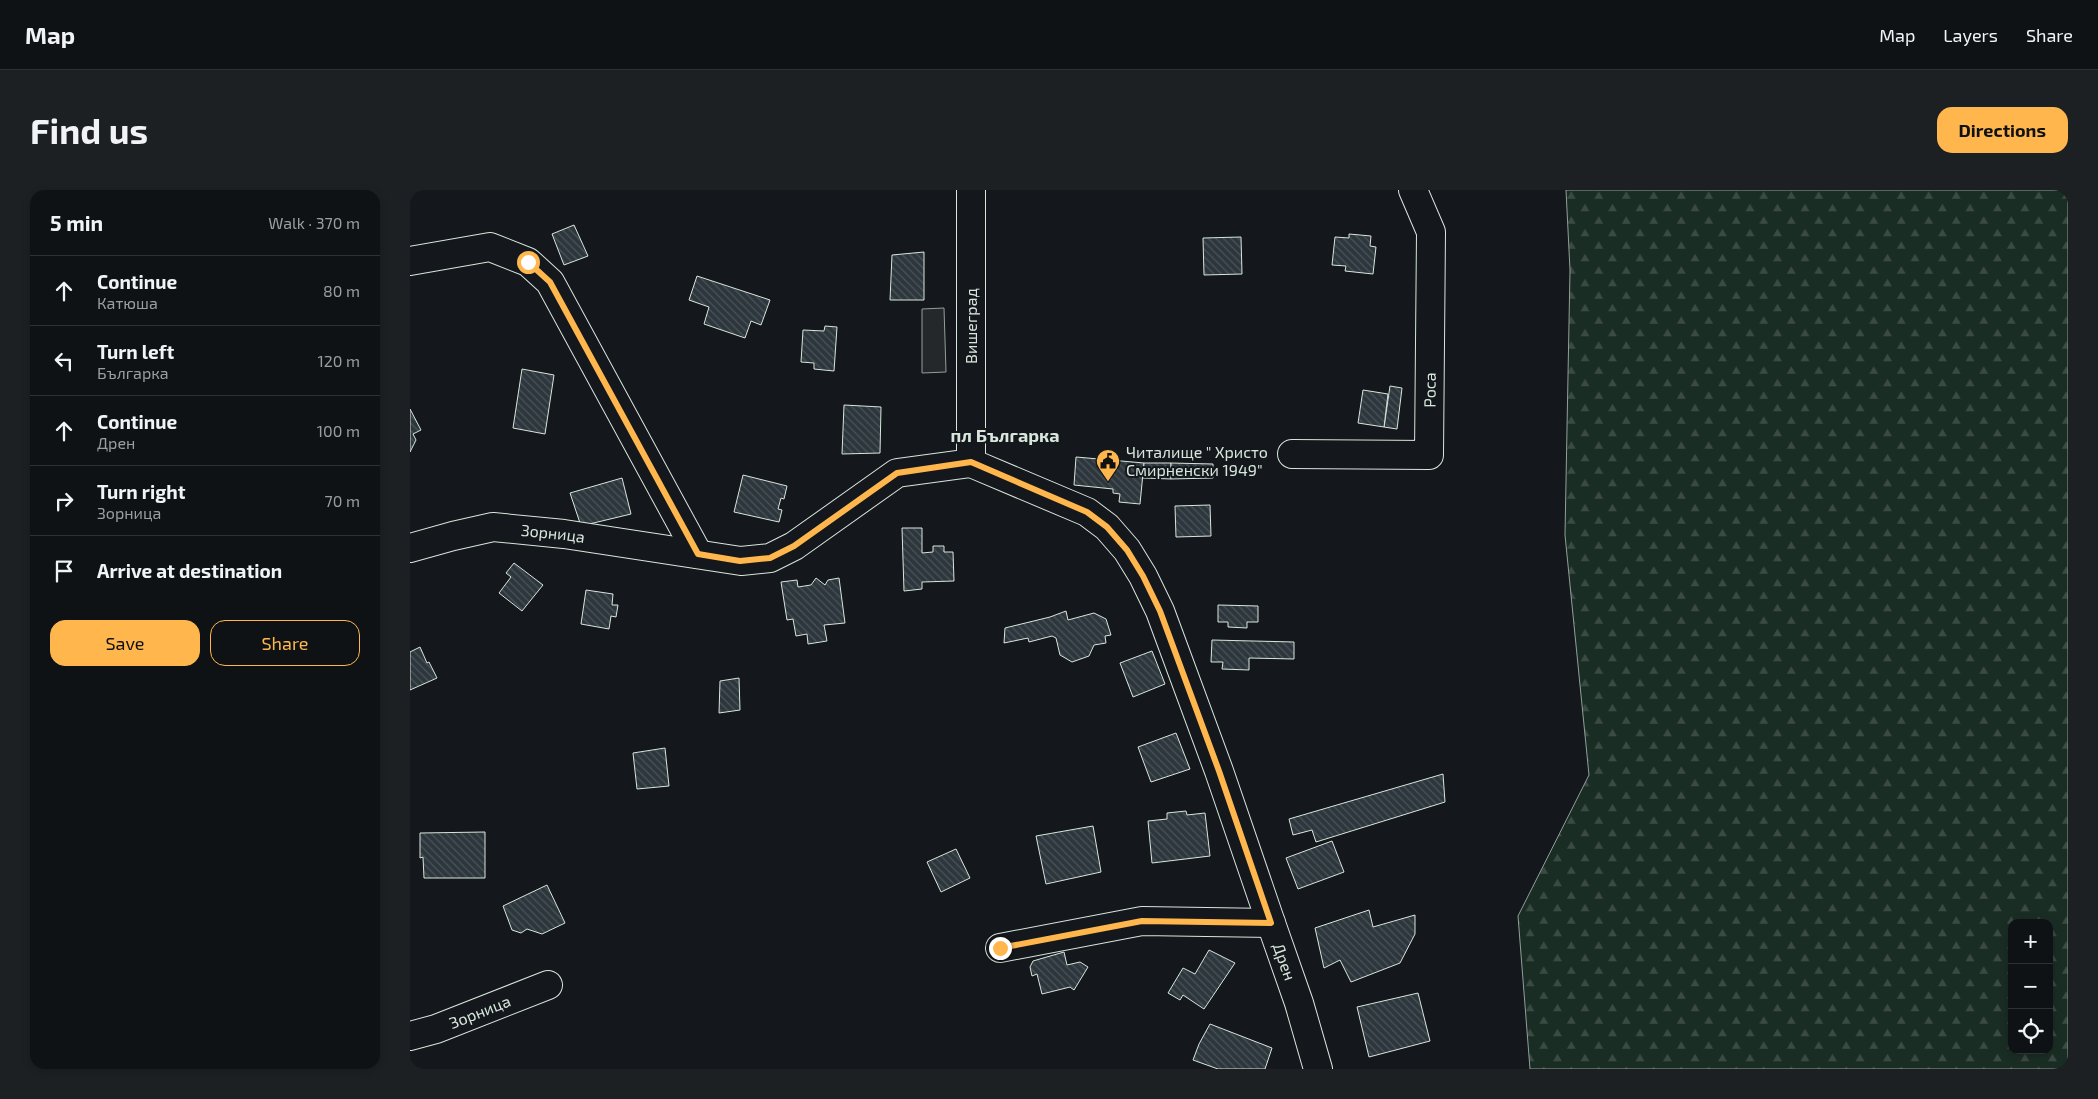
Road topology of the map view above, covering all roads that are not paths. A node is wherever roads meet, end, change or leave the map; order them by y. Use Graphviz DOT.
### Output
graph roads {
  1 [pos="971,190"];
  2 [pos="1413,190"];
  3 [pos="410,262"];
  4 [pos="1292,454"];
  5 [pos="971,462"];
  6 [pos="410,548"];
  7 [pos="698,554"];
  8 [pos="1271,923"];
  9 [pos="1000,948"];
  10 [pos="548,986"];
  11 [pos="410,1036"];
  12 [pos="1318,1069"];
  1 -- 5 [label="street, Вишеград"];
  2 -- 4 [label="street, Роса"];
  3 -- 7 [label="street"];
  5 -- 7 [label="street, Зорница"];
  5 -- 8 [label="street, Дрен"];
  6 -- 7 [label="street, Зорница"];
  8 -- 9 [label="street"];
  8 -- 12 [label="street, Дрен"];
  10 -- 11 [label="street, Зорница"];
}
